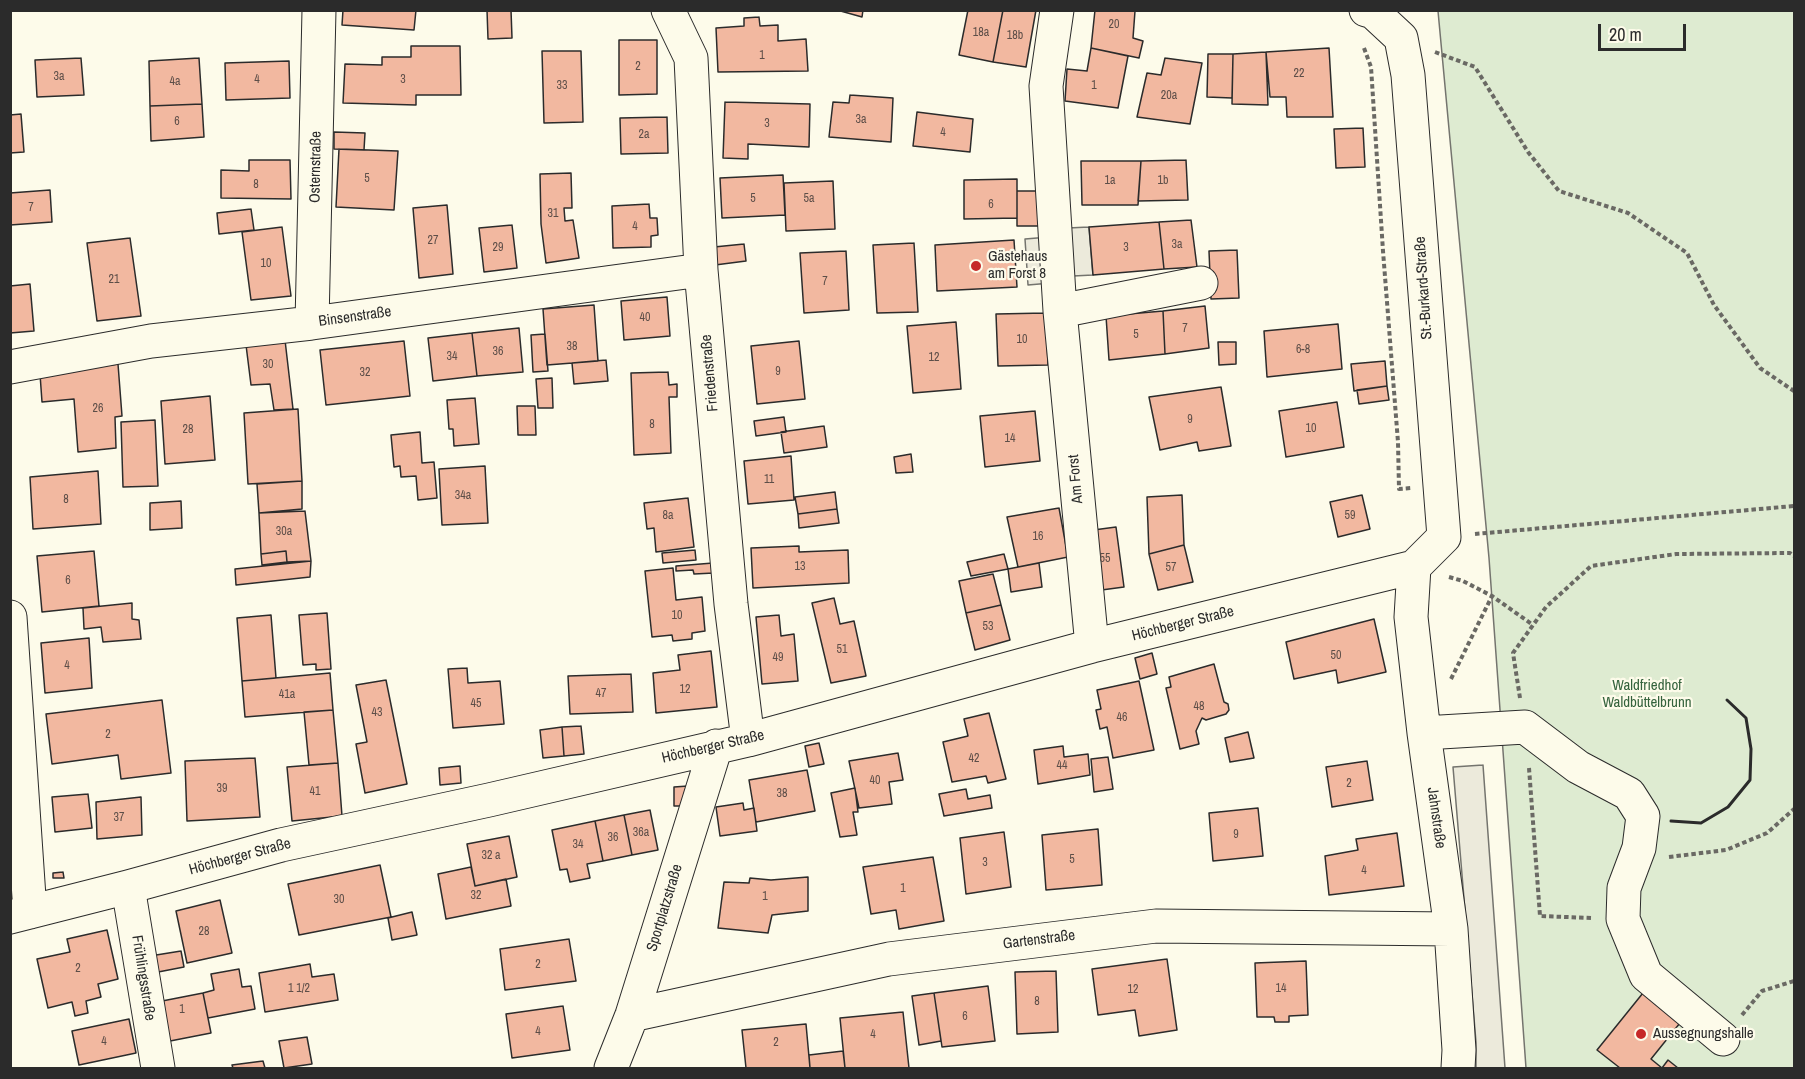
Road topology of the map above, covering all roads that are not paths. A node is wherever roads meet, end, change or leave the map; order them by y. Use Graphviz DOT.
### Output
graph roads {
  1 [pos="319,10"];
  2 [pos="668,10"];
  3 [pos="1057,10"];
  4 [pos="1363,24"];
  5 [pos="701,270"];
  6 [pos="1202,283"];
  7 [pos="1060,311"];
  8 [pos="312,323"];
  9 [pos="10,367"];
  10 [pos="1414,567"];
  11 [pos="10,617"];
  12 [pos="1092,646"];
  13 [pos="1424,733"];
  14 [pos="748,740"];
  15 [pos="716,746"];
  16 [pos="128,887"];
  17 [pos="20,915"];
  18 [pos="1452,930"];
  19 [pos="632,1015"];
  20 [pos="1723,1039"];
  21 [pos="158,1068"];
  22 [pos="611,1068"];
  23 [pos="1458,1068"];
  1 -- 8 [label="street, Osternstraße"];
  2 -- 5 [label="street, Friedenstraße"];
  3 -- 7 [label="street, Am Forst"];
  4 -- 10 [label="street, St.-Burkard-Straße"];
  5 -- 8 [label="street, Binsenstraße"];
  5 -- 14 [label="street, Friedenstraße"];
  6 -- 7 [label="street"];
  7 -- 12 [label="street, Am Forst"];
  8 -- 9 [label="street, Binsenstraße"];
  10 -- 12 [label="street, Höchberger Straße"];
  10 -- 13 [label="street, Jahnstraße"];
  11 -- 17 [label="street"];
  12 -- 14 [label="street, Höchberger Straße"];
  13 -- 18 [label="street, Jahnstraße"];
  13 -- 20 [label="street"];
  14 -- 15 [label="street, Höchberger Straße"];
  15 -- 16 [label="street, Höchberger Straße"];
  15 -- 19 [label="street, Sportplatzstraße"];
  16 -- 17 [label="street, Höchberger Straße"];
  16 -- 21 [label="street, Frühlingsstraße"];
  18 -- 19 [label="street, Gartenstraße"];
  18 -- 23 [label="street, Jahnstraße"];
  19 -- 22 [label="street, Sportplatzstraße"];
}
